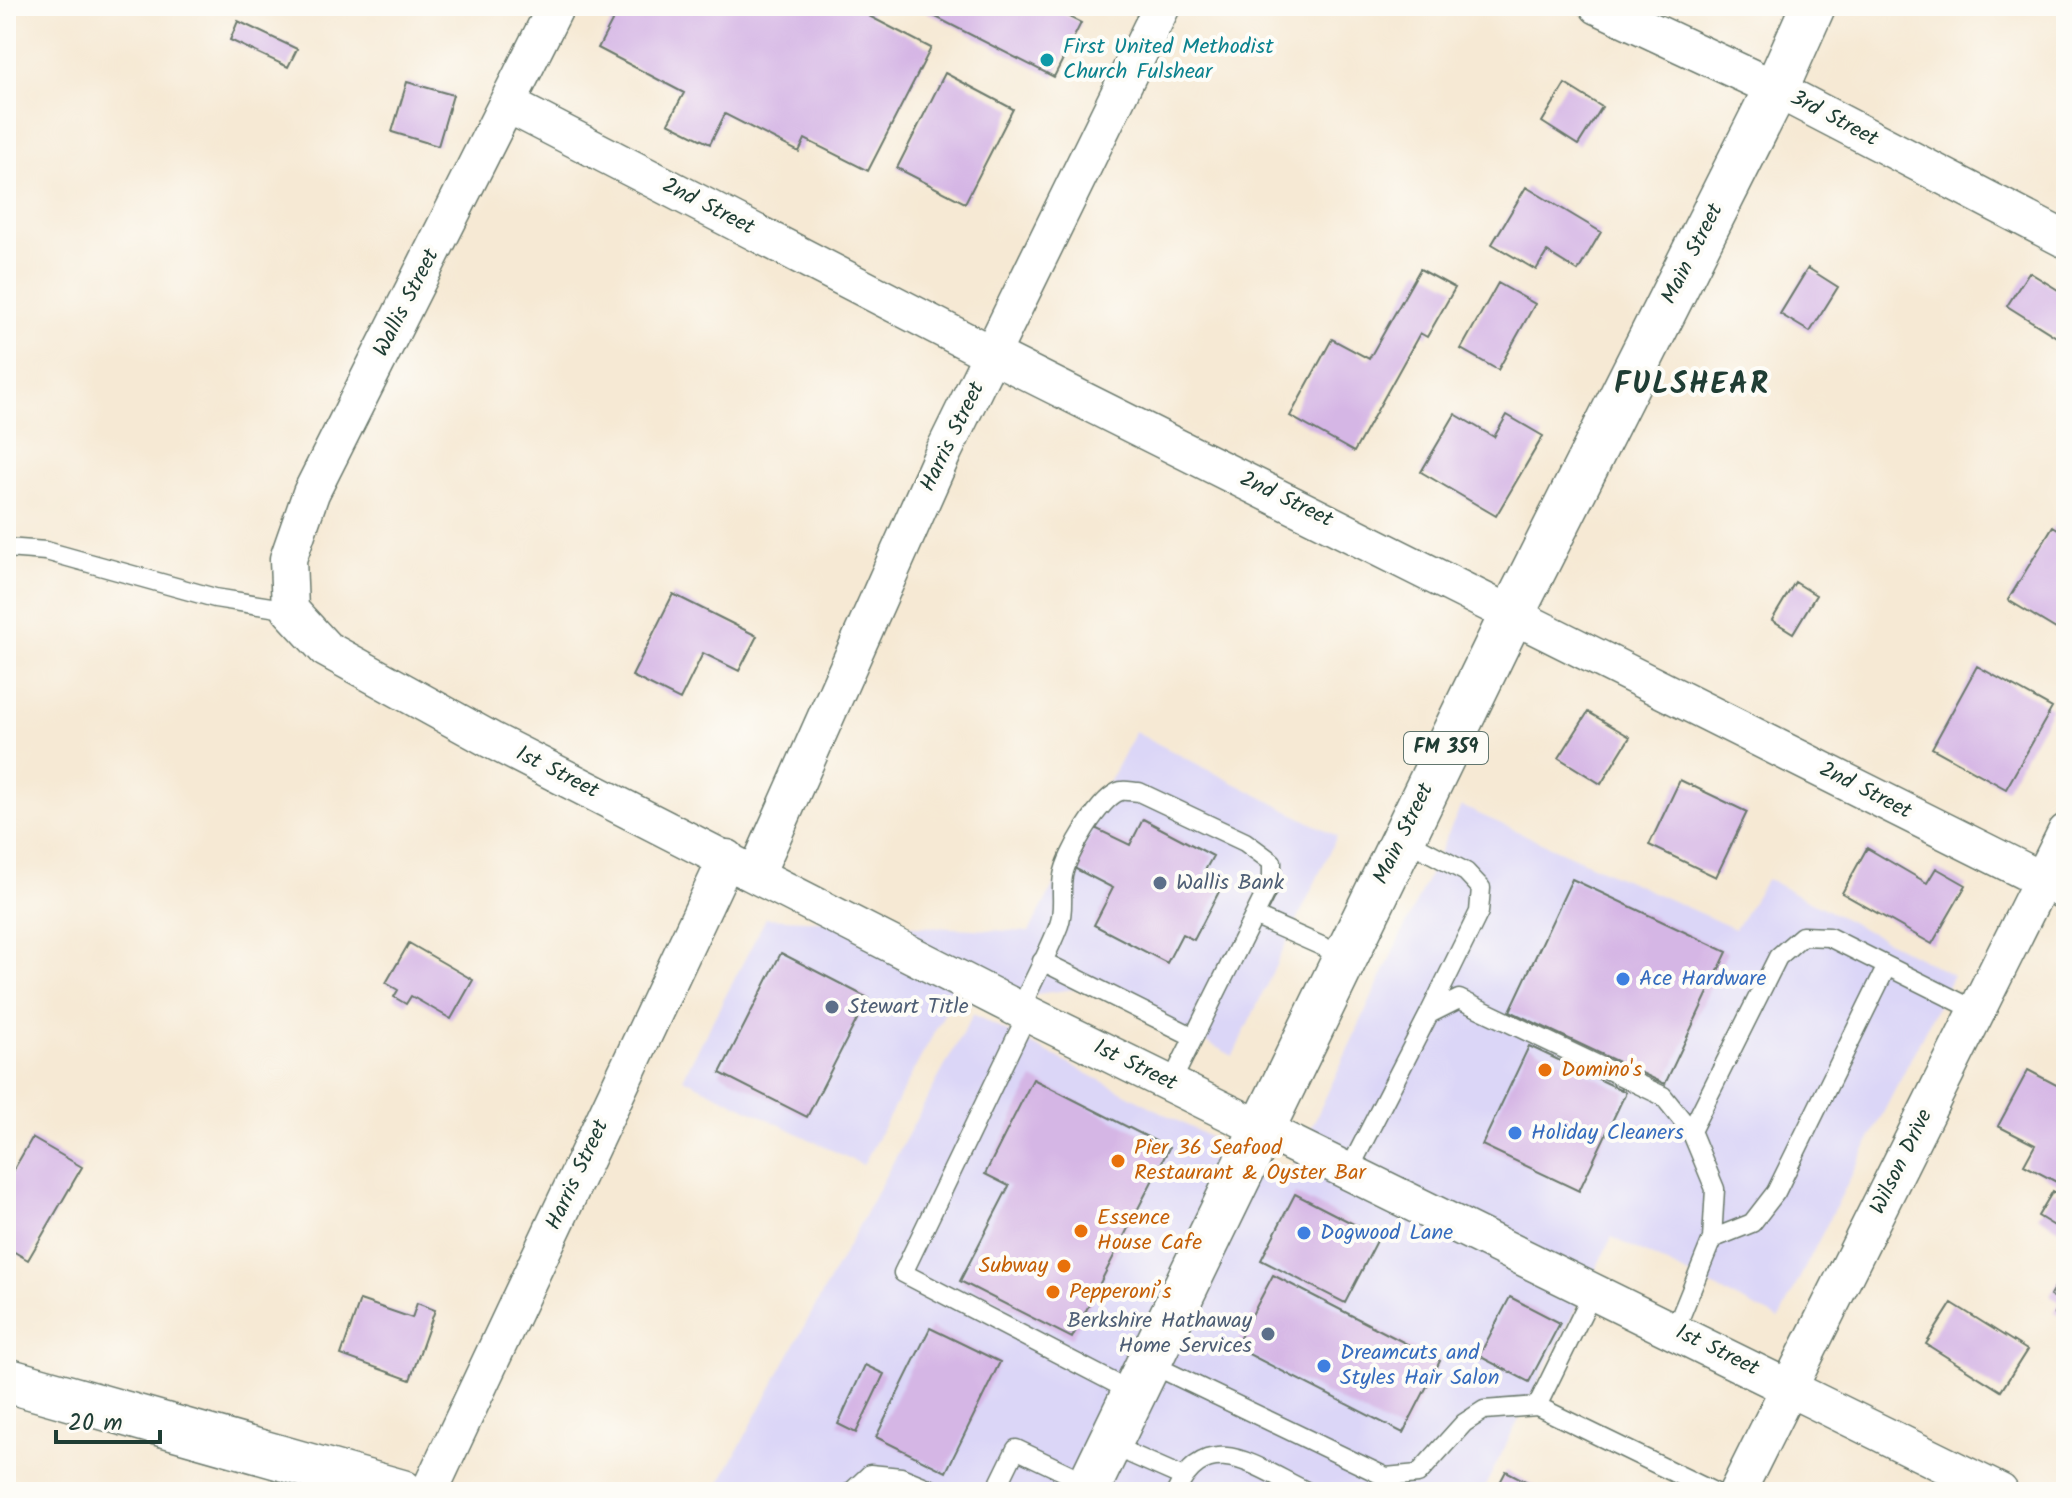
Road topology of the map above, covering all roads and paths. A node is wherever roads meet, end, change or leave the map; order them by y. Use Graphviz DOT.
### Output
graph roads {
  1 [pos="556,6"];
  2 [pos="1162,6"];
  3 [pos="1598,6"];
  4 [pos="1813,6"];
  5 [pos="1776,89"];
  6 [pos="507,104"];
  7 [pos="2066,240"];
  8 [pos="993,355"];
  9 [pos="6,548"];
  10 [pos="290,610"];
  11 [pos="1513,612"];
  12 [pos="2066,832"];
  13 [pos="1402,838"];
  14 [pos="742,866"];
  15 [pos="2054,887"];
  16 [pos="1254,916"];
  17 [pos="1344,956"];
  18 [pos="1042,961"];
  19 [pos="1887,966"];
  20 [pos="1977,1011"];
  21 [pos="1024,1012"];
  22 [pos="1429,1014"];
  23 [pos="1194,1037"];
  24 [pos="1171,1083"];
  25 [pos="1261,1126"];
  26 [pos="1691,1131"];
  27 [pos="1349,1170"];
  28 [pos="1712,1239"];
  29 [pos="1594,1290"];
  30 [pos="1675,1330"];
  31 [pos="1140,1377"];
  32 [pos="6,1380"];
  33 [pos="1790,1387"];
  34 [pos="1537,1406"];
  35 [pos="1108,1444"];
  36 [pos="899,1485"];
  37 [pos="1180,1485"];
  38 [pos="1277,1486"];
  39 [pos="1088,1488"];
  40 [pos="402,1492"];
  41 [pos="429,1492"];
  42 [pos="851,1492"];
  43 [pos="938,1492"];
  44 [pos="995,1492"];
  45 [pos="1308,1492"];
  46 [pos="1714,1492"];
  47 [pos="1737,1492"];
  48 [pos="2000,1492"];
  1 -- 6 [label="street, Wallis Street"];
  2 -- 8 [label="street, Harris Street"];
  3 -- 5 [label="street, 3rd Street"];
  4 -- 5 [label="main road, Main Street / FM 359"];
  5 -- 7 [label="street, 3rd Street"];
  5 -- 11 [label="main road, Main Street / FM 359"];
  6 -- 8 [label="street, 2nd Street"];
  6 -- 10 [label="street, Wallis Street"];
  8 -- 11 [label="street, 2nd Street"];
  8 -- 14 [label="street, Harris Street"];
  9 -- 10 [label="lane"];
  10 -- 14 [label="street, 1st Street"];
  11 -- 13 [label="main road, Main Street / FM 359"];
  11 -- 15 [label="street, 2nd Street"];
  12 -- 15 [label="street, Wilson Drive"];
  13 -- 17 [label="main road, Main Street / FM 359"];
  13 -- 22 [label="lane"];
  14 -- 21 [label="street, 1st Street"];
  14 -- 41 [label="street, Harris Street"];
  15 -- 20 [label="street, Wilson Drive"];
  16 -- 17 [label="lane"];
  16 -- 18 [label="lane"];
  16 -- 23 [label="lane"];
  17 -- 25 [label="main road, Main Street / FM 359"];
  18 -- 21 [label="lane"];
  18 -- 23 [label="lane"];
  19 -- 20 [label="lane"];
  19 -- 26 [label="lane"];
  19 -- 28 [label="lane"];
  20 -- 33 [label="street, Wilson Drive"];
  21 -- 24 [label="street, 1st Street"];
  21 -- 31 [label="lane"];
  22 -- 26 [label="lane"];
  22 -- 27 [label="lane"];
  23 -- 24 [label="lane"];
  24 -- 25 [label="street, 1st Street"];
  25 -- 27 [label="street, 1st Street"];
  25 -- 31 [label="main road, Main Street / FM 359"];
  26 -- 28 [label="lane"];
  27 -- 29 [label="street, 1st Street"];
  28 -- 30 [label="lane"];
  29 -- 30 [label="street, 1st Street"];
  29 -- 34 [label="lane"];
  30 -- 33 [label="street, 1st Street"];
  31 -- 34 [label="lane"];
  31 -- 35 [label="main road, Main Street / FM 359"];
  32 -- 40 [label="main road"];
  33 -- 47 [label="street, Wilson Drive"];
  33 -- 48 [label="street, 1st Street"];
  34 -- 46 [label="lane"];
  35 -- 37 [label="lane"];
  35 -- 39 [label="main road, Main Street / FM 359"];
  36 -- 42 [label="lane"];
  36 -- 43 [label="lane"];
  37 -- 38 [label="lane"];
  38 -- 45 [label="lane"];
  39 -- 44 [label="lane"];
}
